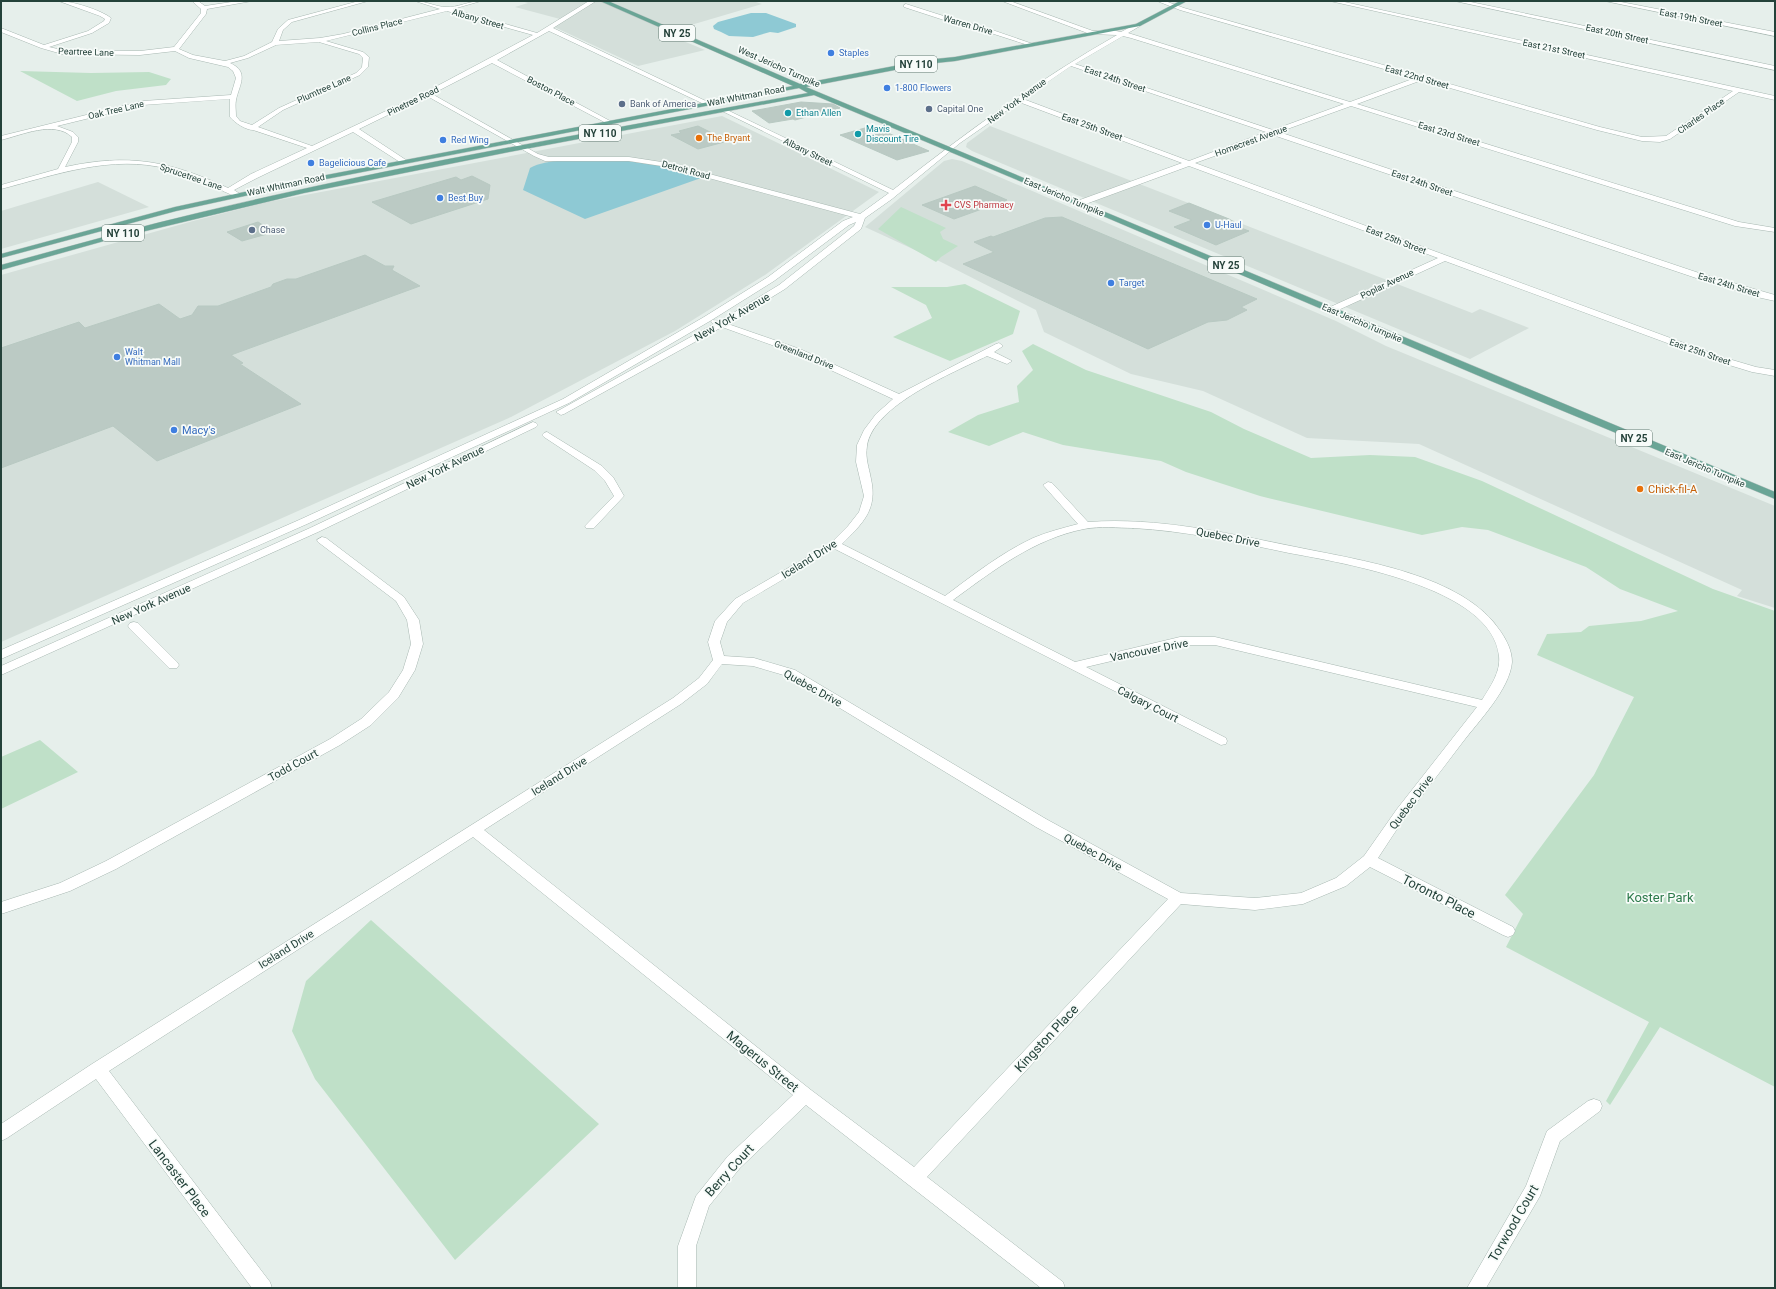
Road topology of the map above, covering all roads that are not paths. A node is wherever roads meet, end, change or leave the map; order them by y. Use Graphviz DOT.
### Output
graph roads {
  1 [pos="62,1"];
  2 [pos="195,1"];
  3 [pos="249,1"];
  4 [pos="365,1"];
  5 [pos="418,1"];
  6 [pos="478,1"];
  7 [pos="593,1"];
  8 [pos="603,1"];
  9 [pos="1005,1"];
  10 [pos="1160,1"];
  11 [pos="1184,1"];
  12 [pos="1333,1"];
  13 [pos="1458,1"];
  14 [pos="1608,1"];
  15 [pos="906,6"];
  16 [pos="1174,6"];
  17 [pos="204,8"];
  18 [pos="446,10"];
  19 [pos="1164,11"];
  20 [pos="1138,25"];
  21 [pos="550,29"];
  22 [pos="1,30"];
  23 [pos="1092,33"];
  24 [pos="1123,34"];
  25 [pos="1775,34"];
  26 [pos="538,35"];
  27 [pos="320,40"];
  28 [pos="275,43"];
  29 [pos="1030,44"];
  30 [pos="43,47"];
  31 [pos="176,49"];
  32 [pos="955,59"];
  33 [pos="492,60"];
  34 [pos="227,62"];
  35 [pos="1070,64"];
  36 [pos="1775,68"];
  37 [pos="1421,78"];
  38 [pos="871,80"];
  39 [pos="802,87"];
  40 [pos="1738,90"];
  41 [pos="823,91"];
  42 [pos="816,93"];
  43 [pos="428,94"];
  44 [pos="233,97"];
  45 [pos="1775,98"];
  46 [pos="1018,100"];
  47 [pos="708,104"];
  48 [pos="1350,104"];
  49 [pos="723,110"];
  50 [pos="610,123"];
  51 [pos="50,126"];
  52 [pos="251,128"];
  53 [pos="354,130"];
  54 [pos="1274,133"];
  55 [pos="1,138"];
  56 [pos="1662,139"];
  57 [pos="510,142"];
  58 [pos="312,148"];
  59 [pos="522,148"];
  60 [pos="949,148"];
  61 [pos="403,162"];
  62 [pos="1190,164"];
  63 [pos="61,169"];
  64 [pos="295,183"];
  65 [pos="1,187"];
  66 [pos="229,190"];
  67 [pos="894,193"];
  68 [pos="239,195"];
  69 [pos="254,202"];
  70 [pos="1080,203"];
  71 [pos="861,217"];
  72 [pos="154,225"];
  73 [pos="1775,230"];
  74 [pos="1,256"];
  75 [pos="1444,258"];
  76 [pos="1,268"];
  77 [pos="1775,298"];
  78 [pos="1331,310"];
  79 [pos="707,319"];
  80 [pos="721,324"];
  81 [pos="999,346"];
  82 [pos="987,352"];
  83 [pos="1007,361"];
  84 [pos="1775,373"];
  85 [pos="899,398"];
  86 [pos="547,436"];
  87 [pos="1048,485"];
  88 [pos="1775,496"];
  89 [pos="590,526"];
  90 [pos="1085,526"];
  91 [pos="322,540"];
  92 [pos="835,545"];
  93 [pos="945,601"];
  94 [pos="134,626"];
  95 [pos="1,654"];
  96 [pos="719,660"];
  97 [pos="173,665"];
  98 [pos="1074,666"];
  99 [pos="1,671"];
  100 [pos="1485,705"];
  101 [pos="1221,741"];
  102 [pos="474,830"];
  103 [pos="1369,860"];
  104 [pos="1178,898"];
  105 [pos="1,908"];
  106 [pos="1508,932"];
  107 [pos="98,1069"];
  108 [pos="805,1095"];
  109 [pos="1594,1106"];
  110 [pos="1,1133"];
  111 [pos="915,1178"];
  112 [pos="263,1288"];
  113 [pos="687,1288"];
  114 [pos="1056,1288"];
  115 [pos="1476,1288"];
  1 -- 30 [label="street"];
  2 -- 17 [label="street"];
  3 -- 17 [label="street"];
  4 -- 28 [label="street"];
  5 -- 18 [label="street, Albany Street"];
  6 -- 18 [label="street, Collins Place"];
  7 -- 21 [label="street, Pinetree Road"];
  8 -- 39 [label="main road, West Jericho Turnpike / NY 25"];
  9 -- 23 [label="street"];
  10 -- 16 [label="street, East 22nd Street"];
  11 -- 16 [label="main road, New York Avenue / NY 110"];
  12 -- 40 [label="street, East 21st Street"];
  13 -- 36 [label="street, East 20th Street"];
  14 -- 25 [label="street, East 19th Street"];
  15 -- 29 [label="street, Warren Drive"];
  16 -- 19 [label="main road, New York Avenue / NY 110"];
  16 -- 37 [label="street, East 22nd Street"];
  17 -- 31 [label="street"];
  18 -- 26 [label="street, Albany Street"];
  18 -- 27 [label="street, Collins Place"];
  19 -- 20 [label="main road, New York Avenue / NY 110"];
  19 -- 23 [label="main road, Walt Whitman Road / NY 110"];
  20 -- 23 [label="main road, Walt Whitman Road / NY 110"];
  20 -- 24 [label="street, New York Avenue"];
  21 -- 26 [label="street, Pinetree Road"];
  21 -- 47 [label="street"];
  22 -- 30 [label="street, Peartree Lane"];
  23 -- 24 [label="street, East 23rd Street"];
  23 -- 29 [label="main road, Walt Whitman Road / NY 110"];
  24 -- 35 [label="street, New York Avenue"];
  24 -- 48 [label="street, East 23rd Street"];
  26 -- 33 [label="street, Pinetree Road"];
  27 -- 28 [label="street, Collins Place"];
  27 -- 52 [label="street, Plumtree Lane"];
  28 -- 34 [label="street"];
  29 -- 32 [label="main road, Walt Whitman Road / NY 110"];
  30 -- 31 [label="street, Peartree Lane"];
  31 -- 34 [label="street"];
  32 -- 38 [label="main road, Walt Whitman Road / NY 110"];
  32 -- 39 [label="main road, Walt Whitman Road / NY 110"];
  33 -- 43 [label="street, Pinetree Road"];
  33 -- 50 [label="street, Boston Place"];
  34 -- 44 [label="street"];
  35 -- 46 [label="street, New York Avenue"];
  35 -- 54 [label="street, East 24th Street"];
  37 -- 48 [label="street, Homecrest Avenue"];
  37 -- 56 [label="street, East 22nd Street"];
  39 -- 42 [label="main road, West Jericho Turnpike / NY 25"];
  39 -- 47 [label="main road, Walt Whitman Road / NY 110"];
  40 -- 45 [label="street, East 21st Street"];
  40 -- 56 [label="street, Charles Place"];
  41 -- 42 [label="main road, Walt Whitman Road / NY 110"];
  42 -- 49 [label="main road, Walt Whitman Road / NY 110"];
  42 -- 60 [label="main road, West Jericho Turnpike / NY 25"];
  43 -- 53 [label="street, Pinetree Road"];
  43 -- 57 [label="street, Detroit Road"];
  44 -- 51 [label="street, Oak Tree Lane"];
  44 -- 52 [label="street"];
  46 -- 60 [label="street, New York Avenue"];
  46 -- 62 [label="street, East 25th Street"];
  47 -- 50 [label="main road, Walt Whitman Road / NY 110"];
  48 -- 54 [label="street, Homecrest Avenue"];
  48 -- 73 [label="street, East 23rd Street"];
  49 -- 59 [label="main road, Walt Whitman Road / NY 110"];
  49 -- 67 [label="street, Albany Street"];
  50 -- 57 [label="main road, Walt Whitman Road / NY 110"];
  51 -- 55 [label="street, Oak Tree Lane"];
  51 -- 63 [label="street"];
  52 -- 58 [label="street"];
  53 -- 58 [label="street, Pinetree Road"];
  53 -- 61 [label="street"];
  54 -- 62 [label="street, Homecrest Avenue"];
  54 -- 77 [label="street, East 24th Street"];
  57 -- 59 [label="street, Detroit Road"];
  57 -- 61 [label="main road, Walt Whitman Road / NY 110"];
  58 -- 66 [label="street, Pinetree Road"];
  59 -- 69 [label="main road, Walt Whitman Road / NY 110"];
  59 -- 71 [label="street, Detroit Road"];
  60 -- 67 [label="street, New York Avenue"];
  60 -- 70 [label="main road, East Jericho Turnpike / NY 25"];
  61 -- 64 [label="main road, Walt Whitman Road / NY 110"];
  62 -- 70 [label="street, Homecrest Avenue"];
  62 -- 75 [label="street, East 25th Street"];
  63 -- 65 [label="street, Sprucetree Lane"];
  63 -- 66 [label="street, Sprucetree Lane"];
  64 -- 68 [label="main road, Walt Whitman Road / NY 110"];
  64 -- 69 [label="main road"];
  66 -- 68 [label="street, Sprucetree Lane"];
  67 -- 71 [label="street, New York Avenue"];
  68 -- 72 [label="main road"];
  68 -- 74 [label="main road, Walt Whitman Road / NY 110"];
  69 -- 72 [label="main road, Walt Whitman Road / NY 110"];
  70 -- 78 [label="main road, East Jericho Turnpike / NY 25"];
  71 -- 79 [label="street, New York Avenue"];
  71 -- 80 [label="street, New York Avenue"];
  72 -- 76 [label="main road, Walt Whitman Road / NY 110"];
  75 -- 78 [label="street, Poplar Avenue"];
  75 -- 84 [label="street, East 25th Street"];
  78 -- 88 [label="main road, East Jericho Turnpike / NY 25"];
  79 -- 80 [label="street, Greenland Drive"];
  79 -- 95 [label="street, New York Avenue"];
  80 -- 85 [label="street, Greenland Drive"];
  80 -- 99 [label="street, New York Avenue"];
  81 -- 82 [label="street, Iceland Drive"];
  82 -- 83 [label="street"];
  82 -- 85 [label="street, Iceland Drive"];
  85 -- 92 [label="street, Iceland Drive"];
  86 -- 89 [label="street"];
  87 -- 90 [label="street"];
  90 -- 93 [label="street, Quebec Drive"];
  90 -- 100 [label="street, Quebec Drive"];
  91 -- 105 [label="street, Todd Court"];
  92 -- 93 [label="street"];
  92 -- 96 [label="street, Iceland Drive"];
  93 -- 98 [label="street"];
  94 -- 97 [label="street"];
  96 -- 102 [label="street, Iceland Drive"];
  96 -- 104 [label="street, Quebec Drive"];
  98 -- 100 [label="street, Vancouver Drive"];
  98 -- 101 [label="street, Calgary Court"];
  100 -- 103 [label="street, Quebec Drive"];
  102 -- 107 [label="street, Iceland Drive"];
  102 -- 108 [label="street, Magerus Street"];
  103 -- 104 [label="street, Quebec Drive"];
  103 -- 106 [label="street, Toronto Place"];
  104 -- 111 [label="street, Kingston Place"];
  107 -- 110 [label="street, Iceland Drive"];
  107 -- 112 [label="street, Lancaster Place"];
  108 -- 111 [label="street, Magerus Street"];
  108 -- 113 [label="street, Berry Court"];
  109 -- 115 [label="street, Torwood Court"];
  111 -- 114 [label="street, Magerus Street"];
}
